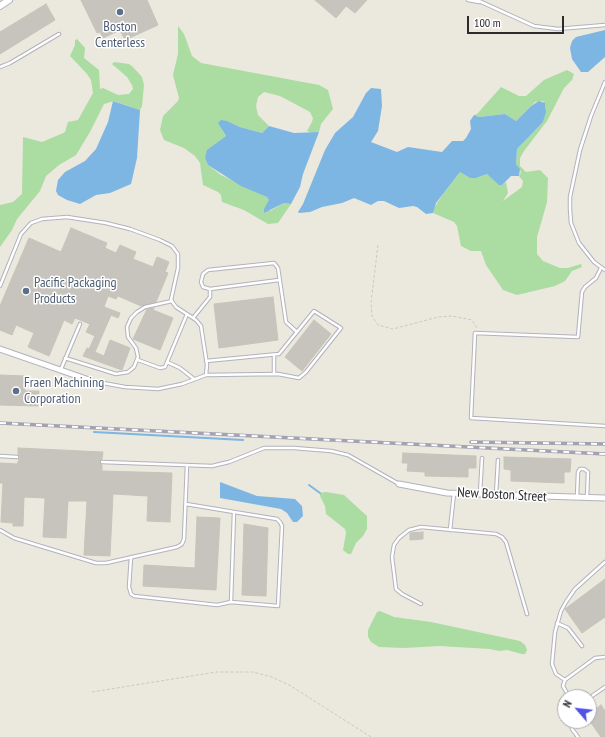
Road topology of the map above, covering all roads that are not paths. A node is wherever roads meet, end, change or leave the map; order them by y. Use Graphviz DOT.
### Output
graph roads {
  1 [pos="9,0"];
  2 [pos="468,0"];
  3 [pos="477,0"];
  4 [pos="485,4"];
  5 [pos="0,6"];
  6 [pos="605,25"];
  7 [pos="59,34"];
  8 [pos="0,67"];
  9 [pos="605,82"];
  10 [pos="601,268"];
  11 [pos="605,270"];
  12 [pos="279,280"];
  13 [pos="0,286"];
  14 [pos="210,289"];
  15 [pos="172,302"];
  16 [pos="186,314"];
  17 [pos="193,318"];
  18 [pos="80,324"];
  19 [pos="296,332"];
  20 [pos="0,349"];
  21 [pos="274,355"];
  22 [pos="65,358"];
  23 [pos="138,360"];
  24 [pos="206,361"];
  25 [pos="167,362"];
  26 [pos="60,370"];
  27 [pos="274,374"];
  28 [pos="206,376"];
  29 [pos="92,380"];
  30 [pos="194,380"];
  31 [pos="605,426"];
  32 [pos="0,456"];
  33 [pos="17,457"];
  34 [pos="482,458"];
  35 [pos="498,460"];
  36 [pos="102,462"];
  37 [pos="187,465"];
  38 [pos="399,484"];
  39 [pos="454,493"];
  40 [pos="480,495"];
  41 [pos="496,495"];
  42 [pos="577,498"];
  43 [pos="587,498"];
  44 [pos="605,498"];
  45 [pos="186,504"];
  46 [pos="234,512"];
  47 [pos="0,530"];
  48 [pos="450,530"];
  49 [pos="132,557"];
  50 [pos="605,562"];
  51 [pos="231,602"];
  52 [pos="421,604"];
  53 [pos="527,614"];
  54 [pos="557,623"];
  55 [pos="582,646"];
  56 [pos="605,657"];
  57 [pos="565,680"];
  58 [pos="565,689"];
  1 -- 5 [label="street"];
  2 -- 4 [label="lane"];
  3 -- 4 [label="lane"];
  4 -- 6 [label="lane"];
  7 -- 8 [label="lane"];
  9 -- 10 [label="lane"];
  10 -- 11 [label="lane"];
  10 -- 31 [label="lane"];
  12 -- 14 [label="lane"];
  12 -- 14 [label="lane"];
  12 -- 19 [label="lane"];
  13 -- 15 [label="lane"];
  14 -- 17 [label="lane"];
  15 -- 16 [label="lane"];
  15 -- 23 [label="lane"];
  16 -- 17 [label="lane"];
  16 -- 25 [label="lane"];
  17 -- 24 [label="lane"];
  18 -- 22 [label="lane"];
  19 -- 21 [label="lane"];
  19 -- 27 [label="lane"];
  20 -- 26 [label="street"];
  21 -- 24 [label="lane"];
  21 -- 27 [label="lane"];
  22 -- 23 [label="lane"];
  22 -- 26 [label="lane"];
  23 -- 25 [label="lane"];
  24 -- 28 [label="lane"];
  25 -- 30 [label="lane"];
  26 -- 29 [label="street"];
  27 -- 28 [label="lane"];
  28 -- 30 [label="lane"];
  29 -- 30 [label="lane"];
  32 -- 33 [label="lane"];
  34 -- 40 [label="lane"];
  35 -- 41 [label="lane"];
  36 -- 37 [label="lane"];
  37 -- 38 [label="lane"];
  37 -- 45 [label="lane"];
  38 -- 39 [label="street, New Boston Street"];
  39 -- 40 [label="street, New Boston Street"];
  39 -- 48 [label="lane"];
  40 -- 41 [label="street, New Boston Street"];
  41 -- 42 [label="street, New Boston Street"];
  42 -- 43 [label="street, New Boston Street"];
  42 -- 43 [label="lane"];
  43 -- 44 [label="street, New Boston Street"];
  45 -- 46 [label="lane"];
  45 -- 49 [label="lane"];
  46 -- 51 [label="lane"];
  46 -- 51 [label="lane"];
  47 -- 49 [label="lane"];
  48 -- 52 [label="lane"];
  48 -- 53 [label="lane"];
  49 -- 51 [label="lane"];
  50 -- 54 [label="lane"];
  54 -- 55 [label="lane"];
  54 -- 57 [label="lane"];
  56 -- 57 [label="lane"];
  57 -- 58 [label="lane"];
}
